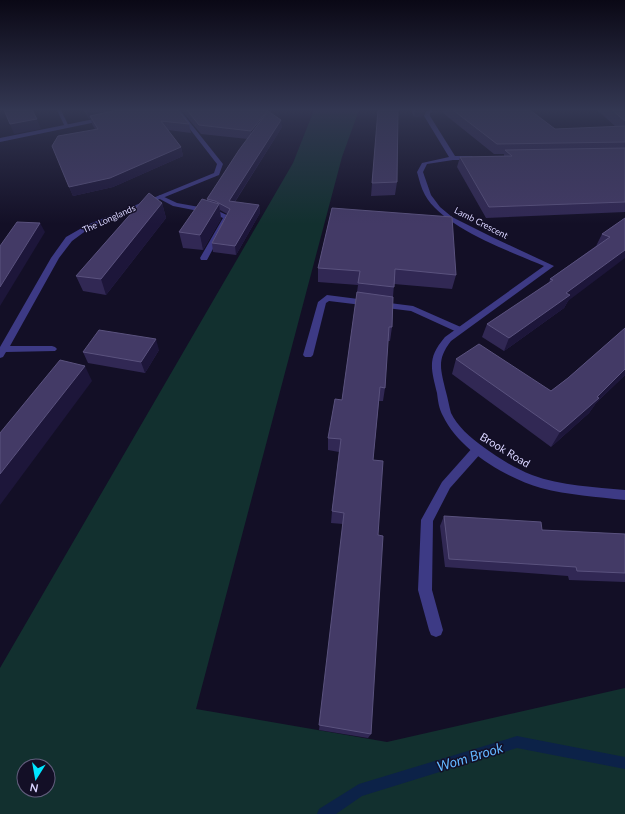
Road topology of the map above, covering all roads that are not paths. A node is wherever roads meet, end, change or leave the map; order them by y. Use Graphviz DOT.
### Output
graph roads {
  1 [pos="207,148"];
  2 [pos="447,148"];
  3 [pos="453,158"];
  4 [pos="476,158"];
  5 [pos="160,197"];
  6 [pos="204,258"];
  7 [pos="550,266"];
  8 [pos="460,330"];
  9 [pos="52,349"];
  10 [pos="2,352"];
  11 [pos="308,355"];
  12 [pos="478,449"];
  13 [pos="625,495"];
  14 [pos="436,630"];
  1 -- 5 [label="street, The Longlands"];
  2 -- 3 [label="street"];
  3 -- 4 [label="street, Lamb Crescent"];
  3 -- 7 [label="street, Lamb Crescent"];
  5 -- 6 [label="street"];
  5 -- 10 [label="street, The Longlands"];
  7 -- 8 [label="street, Brook Road"];
  8 -- 11 [label="street"];
  8 -- 12 [label="street, Brook Road"];
  9 -- 10 [label="street, The Longlands"];
  12 -- 13 [label="street, Brook Road"];
  12 -- 14 [label="street"];
}
